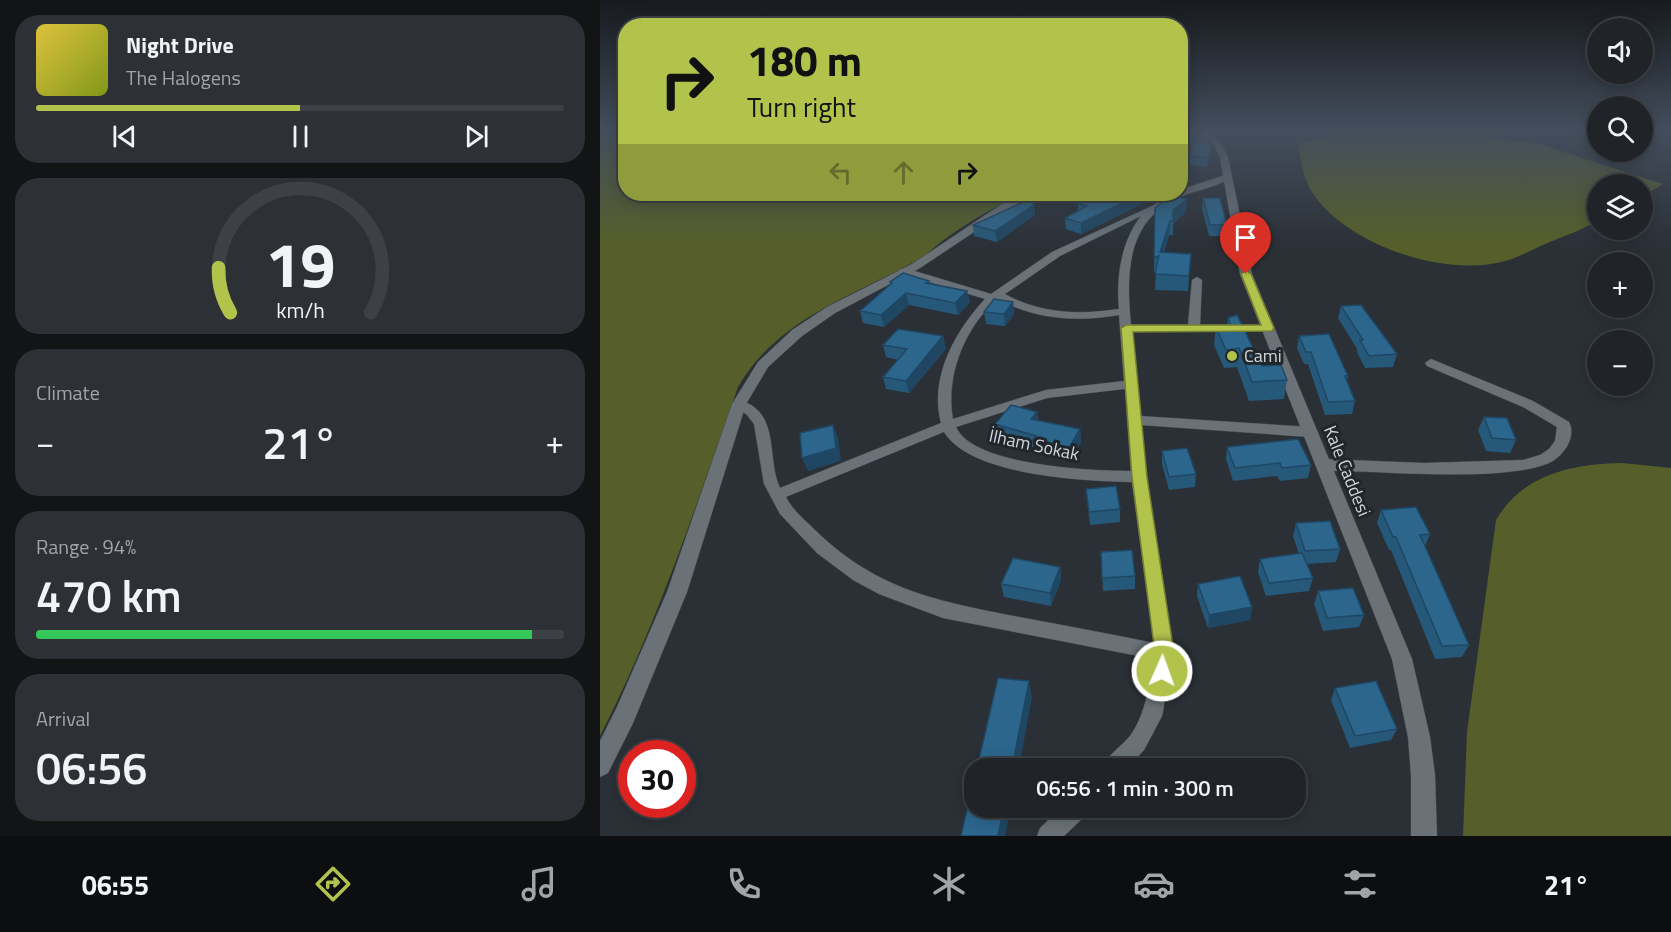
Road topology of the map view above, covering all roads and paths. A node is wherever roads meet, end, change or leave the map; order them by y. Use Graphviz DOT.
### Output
graph roads {
  1 [pos="1226,169"];
  2 [pos="1228,177"];
  3 [pos="1188,193"];
  4 [pos="1021,201"];
  5 [pos="1166,201"];
  6 [pos="1161,203"];
  7 [pos="904,271"];
  8 [pos="1197,279"];
  9 [pos="995,296"];
  10 [pos="1125,311"];
  11 [pos="1126,328"];
  12 [pos="1194,328"];
  13 [pos="1268,328"];
  14 [pos="1431,363"];
  15 [pos="1131,384"];
  16 [pos="739,404"];
  17 [pos="1134,420"];
  18 [pos="948,425"];
  19 [pos="1310,432"];
  20 [pos="1323,465"];
  21 [pos="1139,477"];
  22 [pos="777,495"];
  23 [pos="1165,653"];
  24 [pos="1122,758"];
  25 [pos="600,765"];
  26 [pos="1067,818"];
  27 [pos="1048,836"];
  28 [pos="1424,836"];
  1 -- 2 [label="street, Kale Caddesi"];
  2 -- 3 [label="street"];
  2 -- 13 [label="street, Kale Caddesi"];
  4 -- 7 [label="street"];
  5 -- 6 [label="street"];
  6 -- 9 [label="street"];
  6 -- 10 [label="street"];
  7 -- 9 [label="street"];
  7 -- 16 [label="street"];
  8 -- 12 [label="street"];
  9 -- 10 [label="street"];
  9 -- 18 [label="street"];
  10 -- 11 [label="street"];
  11 -- 12 [label="street"];
  11 -- 15 [label="street"];
  12 -- 13 [label="street"];
  13 -- 19 [label="street, Kale Caddesi"];
  14 -- 20 [label="street"];
  15 -- 17 [label="street"];
  15 -- 18 [label="street"];
  16 -- 22 [label="street"];
  16 -- 25 [label="street"];
  17 -- 19 [label="street"];
  17 -- 21 [label="street"];
  18 -- 21 [label="street, İlham Sokak"];
  18 -- 22 [label="street"];
  19 -- 20 [label="street, Kale Caddesi"];
  20 -- 28 [label="street, Kale Caddesi"];
  21 -- 23 [label="street"];
  22 -- 23 [label="street"];
  23 -- 24 [label="street"];
  26 -- 27 [label="street"];
}
